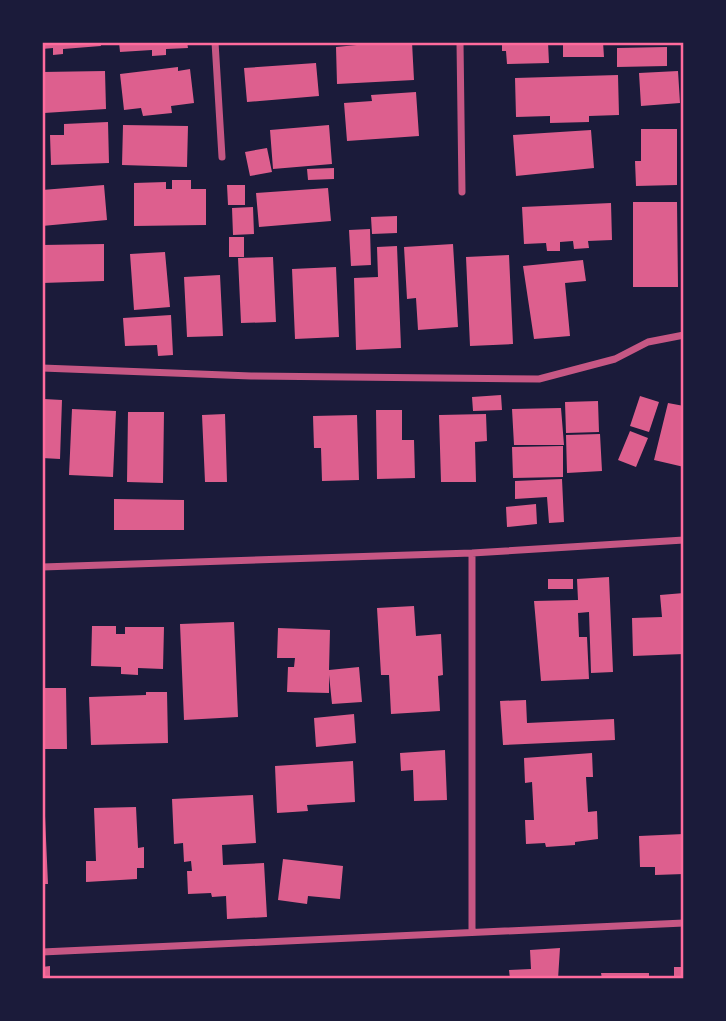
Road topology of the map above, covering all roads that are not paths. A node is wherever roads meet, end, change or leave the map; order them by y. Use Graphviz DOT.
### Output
graph roads {
  1 [pos="215,42"];
  2 [pos="460,42"];
  3 [pos="222,158"];
  4 [pos="462,192"];
  5 [pos="684,335"];
  6 [pos="42,368"];
  7 [pos="684,540"];
  8 [pos="472,552"];
  9 [pos="42,567"];
  10 [pos="684,923"];
  11 [pos="472,932"];
  12 [pos="42,952"];
  1 -- 3 [label="street"];
  2 -- 4 [label="street"];
  5 -- 6 [label="street"];
  7 -- 8 [label="street"];
  8 -- 9 [label="street"];
  8 -- 11 [label="street"];
  10 -- 11 [label="street"];
  11 -- 12 [label="street"];
}
